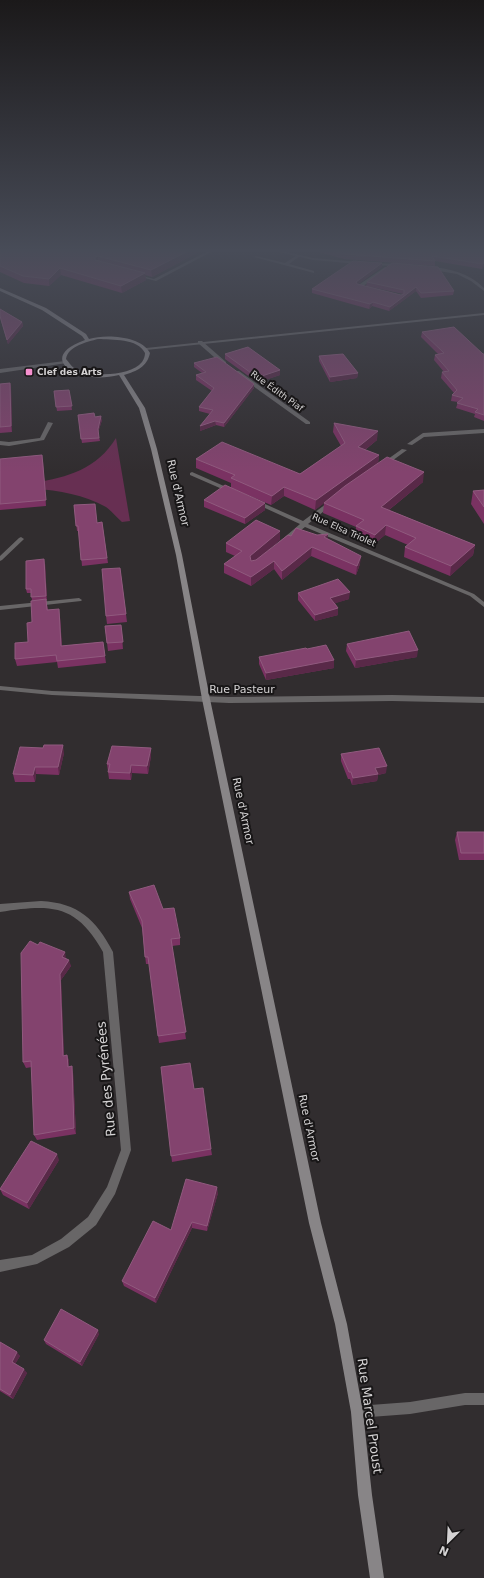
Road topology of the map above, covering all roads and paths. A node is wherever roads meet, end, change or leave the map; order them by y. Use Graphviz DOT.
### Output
graph roads {
  1 [pos="68,325"];
  2 [pos="376,325"];
  3 [pos="87,340"];
  4 [pos="200,342"];
  5 [pos="146,349"];
  6 [pos="65,362"];
  7 [pos="0,371"];
  8 [pos="121,374"];
  9 [pos="50,423"];
  10 [pos="308,423"];
  11 [pos="484,431"];
  12 [pos="0,443"];
  13 [pos="410,444"];
  14 [pos="404,450"];
  15 [pos="379,468"];
  16 [pos="192,474"];
  17 [pos="234,493"];
  18 [pos="248,499"];
  19 [pos="335,499"];
  20 [pos="304,524"];
  21 [pos="20,539"];
  22 [pos="276,548"];
  23 [pos="0,559"];
  24 [pos="79,600"];
  25 [pos="484,605"];
  26 [pos="0,608"];
  27 [pos="0,688"];
  28 [pos="206,699"];
  29 [pos="484,700"];
  30 [pos="0,908"];
  31 [pos="325,1259"];
  32 [pos="0,1266"];
  33 [pos="484,1398"];
  34 [pos="357,1412"];
  35 [pos="377,1578"];
  1 -- 3 [label="main road"];
  2 -- 4 [label="street"];
  3 -- 5 [label="main road"];
  3 -- 6 [label="main road"];
  4 -- 5 [label="street"];
  4 -- 10 [label="street, Rue Édith Piaf"];
  5 -- 8 [label="main road"];
  6 -- 7 [label="street"];
  6 -- 8 [label="main road"];
  8 -- 28 [label="main road, Rue d'Armor"];
  9 -- 12 [label="street"];
  11 -- 13 [label="street"];
  14 -- 15 [label="street"];
  16 -- 17 [label="street"];
  18 -- 20 [label="street"];
  19 -- 20 [label="street, Rue Elsa Triolet"];
  20 -- 22 [label="street"];
  20 -- 25 [label="street, Rue Elsa Triolet"];
  21 -- 23 [label="street"];
  24 -- 26 [label="street"];
  27 -- 28 [label="street, Rue Pasteur"];
  28 -- 29 [label="street, Rue Pasteur"];
  28 -- 31 [label="main road, Rue d'Armor"];
  30 -- 32 [label="street, Rue des Pyrénées"];
  31 -- 34 [label="main road, Rue Marcel Proust"];
  33 -- 34 [label="street"];
  34 -- 35 [label="main road, Rue Marcel Proust"];
}
